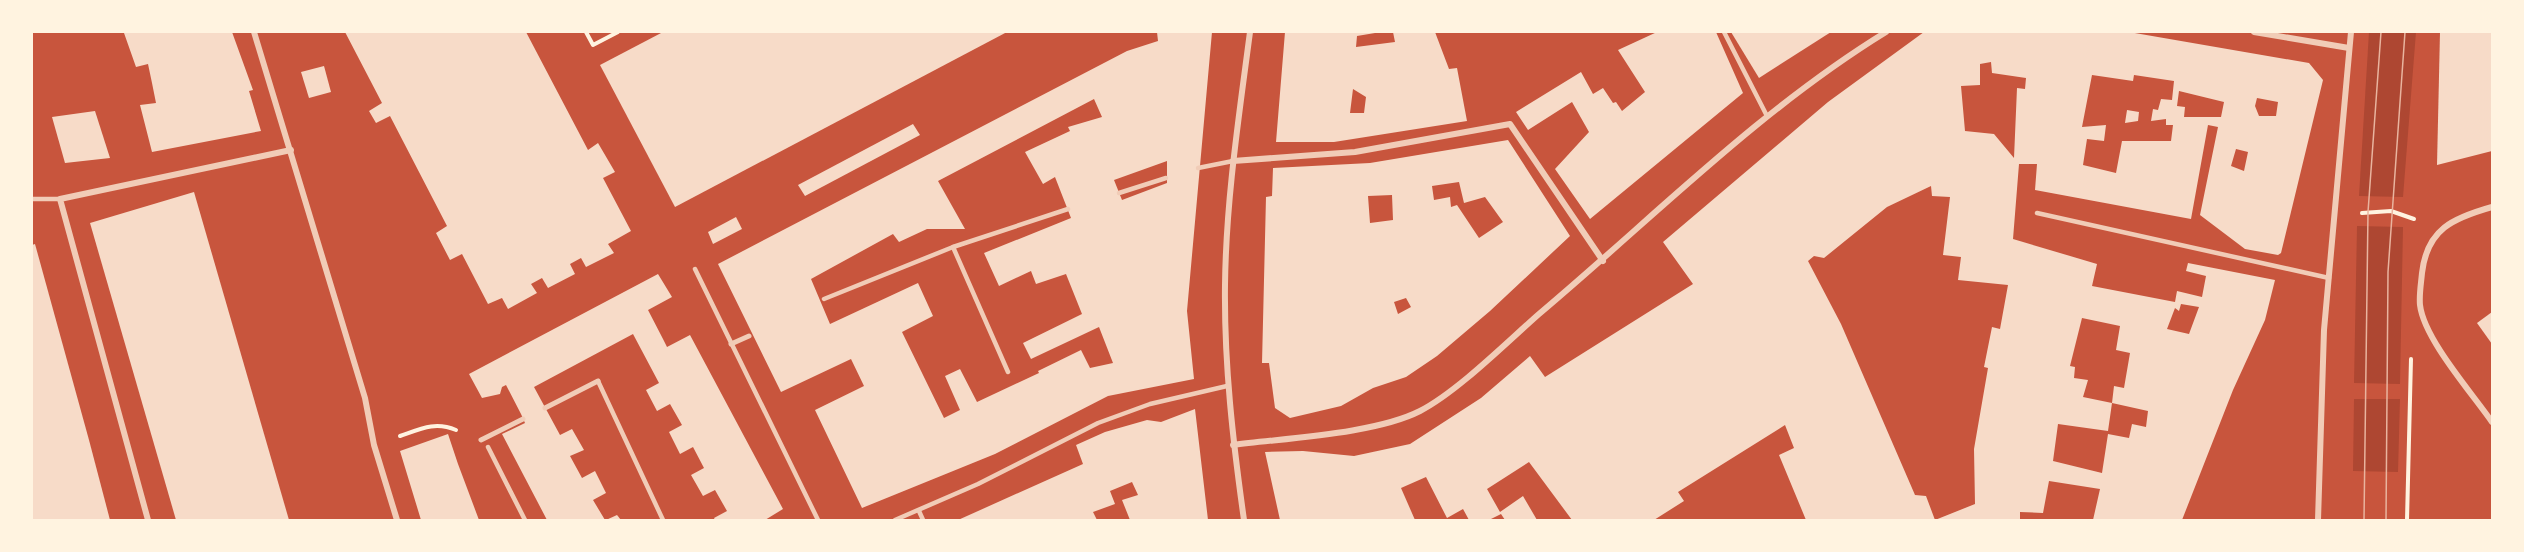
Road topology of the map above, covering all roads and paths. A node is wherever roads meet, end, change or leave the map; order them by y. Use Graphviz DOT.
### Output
graph roads {
  1 [pos="254,32"];
  2 [pos="586,32"];
  3 [pos="618,32"];
  4 [pos="1250,32"];
  5 [pos="1724,32"];
  6 [pos="1886,32"];
  7 [pos="2254,32"];
  8 [pos="2351,32"];
  9 [pos="2349,48"];
  10 [pos="1767,116"];
  11 [pos="291,150"];
  12 [pos="1233,161"];
  13 [pos="1198,168"];
  14 [pos="1166,178"];
  15 [pos="1119,193"];
  16 [pos="32,199"];
  17 [pos="60,199"];
  18 [pos="2493,207"];
  19 [pos="1068,210"];
  20 [pos="2037,213"];
  21 [pos="2335,220"];
  22 [pos="2443,228"];
  23 [pos="953,247"];
  24 [pos="1603,261"];
  25 [pos="694,268"];
  26 [pos="2329,278"];
  27 [pos="824,299"];
  28 [pos="2428,329"];
  29 [pos="748,336"];
  30 [pos="731,344"];
  31 [pos="1008,372"];
  32 [pos="598,381"];
  33 [pos="1227,386"];
  34 [pos="545,408"];
  35 [pos="524,419"];
  36 [pos="2493,422"];
  37 [pos="482,440"];
  38 [pos="1233,445"];
  39 [pos="374,446"];
  40 [pos="488,447"];
  41 [pos="919,512"];
  42 [pos="148,520"];
  43 [pos="397,520"];
  44 [pos="525,520"];
  45 [pos="663,520"];
  46 [pos="818,520"];
  47 [pos="895,520"];
  48 [pos="923,520"];
  49 [pos="1244,520"];
  50 [pos="2318,520"];
  51 [pos="2407,520"];
  1 -- 11 [label="street"];
  2 -- 3 [label="path"];
  4 -- 12 [label="street"];
  5 -- 10 [label="lane"];
  6 -- 10 [label="street"];
  7 -- 9 [label="street"];
  8 -- 9 [label="street"];
  9 -- 21 [label="street"];
  10 -- 24 [label="street"];
  11 -- 17 [label="street"];
  11 -- 39 [label="street"];
  12 -- 13 [label="lane"];
  12 -- 24 [label="street"];
  12 -- 33 [label="street"];
  14 -- 15 [label="lane"];
  16 -- 17 [label="lane"];
  17 -- 42 [label="street"];
  18 -- 22 [label="street"];
  19 -- 23 [label="lane"];
  20 -- 26 [label="lane"];
  21 -- 22 [label="path"];
  21 -- 26 [label="street"];
  22 -- 28 [label="street"];
  23 -- 27 [label="lane"];
  23 -- 31 [label="lane"];
  24 -- 38 [label="street"];
  25 -- 30 [label="lane"];
  26 -- 50 [label="street"];
  28 -- 36 [label="street"];
  28 -- 51 [label="path"];
  29 -- 30 [label="street"];
  30 -- 46 [label="lane"];
  32 -- 34 [label="street"];
  32 -- 45 [label="lane"];
  33 -- 38 [label="street"];
  33 -- 41 [label="lane"];
  35 -- 37 [label="street"];
  37 -- 39 [label="path"];
  38 -- 49 [label="street"];
  39 -- 43 [label="street"];
  40 -- 44 [label="lane"];
  41 -- 47 [label="lane"];
  41 -- 48 [label="lane"];
}
